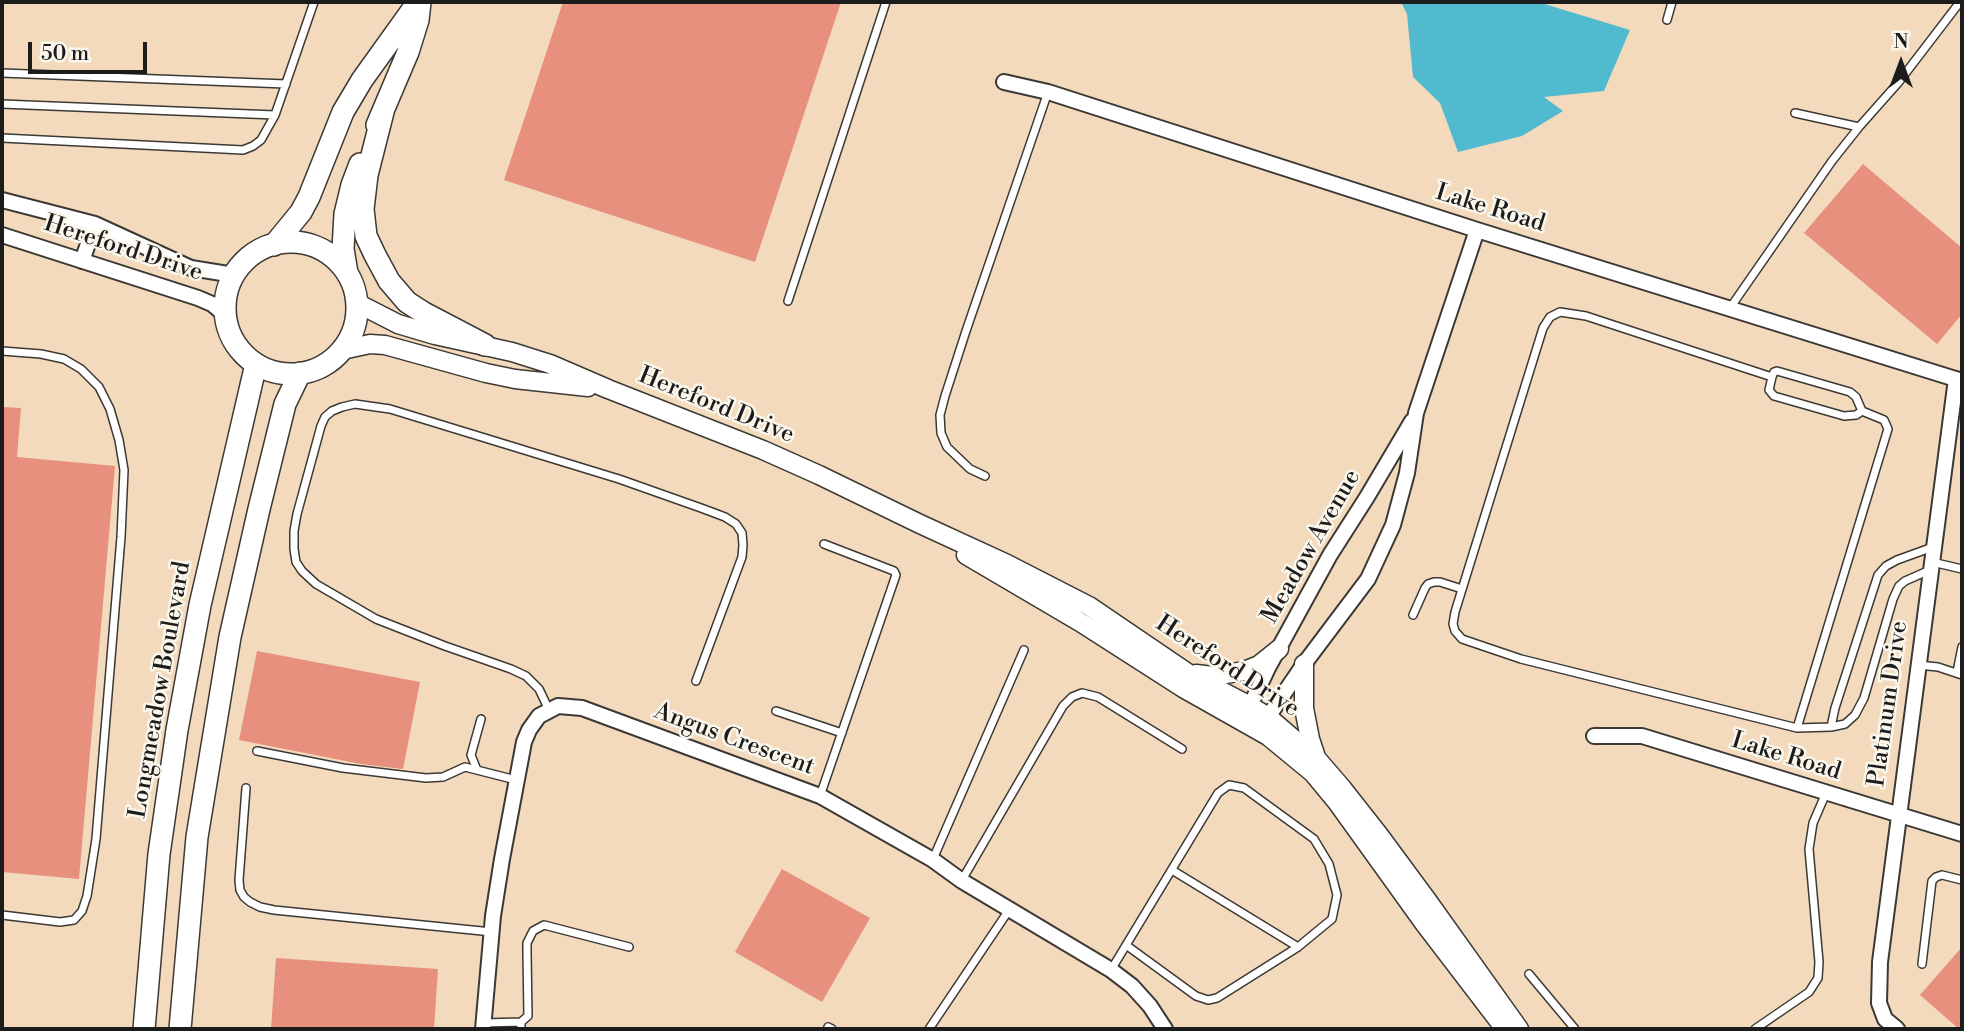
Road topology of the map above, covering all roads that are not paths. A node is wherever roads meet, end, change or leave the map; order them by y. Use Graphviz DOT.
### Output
graph roads {
  1 [pos="314,2"];
  2 [pos="419,2"];
  3 [pos="886,2"];
  4 [pos="1672,2"];
  5 [pos="1960,2"];
  6 [pos="1667,20"];
  7 [pos="2,73"];
  8 [pos="1003,82"];
  9 [pos="286,84"];
  10 [pos="1048,92"];
  11 [pos="2,104"];
  12 [pos="383,112"];
  13 [pos="1795,113"];
  14 [pos="275,116"];
  15 [pos="1859,127"];
  16 [pos="2,138"];
  17 [pos="2,200"];
  18 [pos="95,224"];
  19 [pos="1477,230"];
  20 [pos="2,235"];
  21 [pos="274,245"];
  22 [pos="82,261"];
  23 [pos="347,273"];
  24 [pos="234,275"];
  25 [pos="788,301"];
  26 [pos="357,303"];
  27 [pos="1730,308"];
  28 [pos="225,315"];
  29 [pos="485,345"];
  30 [pos="342,350"];
  31 [pos="2,351"];
  32 [pos="256,364"];
  33 [pos="300,373"];
  34 [pos="1772,377"];
  35 [pos="1959,380"];
  36 [pos="608,389"];
  37 [pos="1862,411"];
  38 [pos="1416,413"];
  39 [pos="985,476"];
  40 [pos="919,524"];
  41 [pos="824,544"];
  42 [pos="1932,560"];
  43 [pos="1962,569"];
  44 [pos="1462,589"];
  45 [pos="1413,615"];
  46 [pos="1962,647"];
  47 [pos="1279,649"];
  48 [pos="1024,650"];
  49 [pos="1304,664"];
  50 [pos="1917,665"];
  51 [pos="1960,673"];
  52 [pos="1189,674"];
  53 [pos="696,681"];
  54 [pos="549,709"];
  55 [pos="776,711"];
  56 [pos="1258,713"];
  57 [pos="1233,715"];
  58 [pos="481,719"];
  59 [pos="1831,727"];
  60 [pos="1797,728"];
  61 [pos="842,733"];
  62 [pos="1269,736"];
  63 [pos="1594,736"];
  64 [pos="1182,749"];
  65 [pos="257,751"];
  66 [pos="1317,759"];
  67 [pos="477,769"];
  68 [pos="516,780"];
  69 [pos="246,788"];
  70 [pos="1826,793"];
  71 [pos="820,796"];
  72 [pos="1898,816"];
  73 [pos="1962,834"];
  74 [pos="933,860"];
  75 [pos="1172,870"];
  76 [pos="1962,880"];
  77 [pos="962,881"];
  78 [pos="1009,910"];
  79 [pos="2,915"];
  80 [pos="492,932"];
  81 [pos="1126,945"];
  82 [pos="629,947"];
  83 [pos="1298,947"];
  84 [pos="1922,964"];
  85 [pos="1111,970"];
  86 [pos="1529,974"];
  87 [pos="484,1026"];
  88 [pos="521,1026"];
  89 [pos="144,1029"];
  90 [pos="180,1029"];
  91 [pos="929,1029"];
  92 [pos="1165,1029"];
  93 [pos="1505,1029"];
  94 [pos="1519,1029"];
  95 [pos="1575,1029"];
  96 [pos="1755,1029"];
  97 [pos="1897,1029"];
  1 -- 9 [label="lane"];
  2 -- 12 [label="main road"];
  2 -- 21 [label="main road"];
  3 -- 25 [label="lane"];
  4 -- 6 [label="lane"];
  5 -- 15 [label="lane"];
  7 -- 9 [label="lane"];
  8 -- 10 [label="street, Lake Road"];
  9 -- 14 [label="lane"];
  10 -- 19 [label="street, Lake Road"];
  10 -- 39 [label="lane"];
  11 -- 14 [label="lane"];
  12 -- 23 [label="main road"];
  12 -- 29 [label="main road"];
  13 -- 15 [label="lane"];
  14 -- 16 [label="lane"];
  15 -- 27 [label="lane"];
  17 -- 18 [label="street, Hereford Drive"];
  18 -- 22 [label="street"];
  18 -- 24 [label="street, Hereford Drive"];
  19 -- 27 [label="street, Lake Road"];
  19 -- 38 [label="street, Meadow Avenue"];
  20 -- 22 [label="street, Hereford Drive"];
  21 -- 23 [label="main road"];
  21 -- 24 [label="main road"];
  22 -- 28 [label="street, Hereford Drive"];
  23 -- 26 [label="main road"];
  24 -- 28 [label="main road"];
  26 -- 29 [label="street, Hereford Drive"];
  26 -- 30 [label="main road"];
  27 -- 35 [label="street, Lake Road"];
  28 -- 32 [label="main road"];
  29 -- 36 [label="street, Hereford Drive"];
  30 -- 33 [label="main road"];
  30 -- 36 [label="street, Hereford Drive"];
  31 -- 79 [label="lane"];
  32 -- 33 [label="main road"];
  32 -- 89 [label="main road, Longmeadow Boulevard"];
  33 -- 90 [label="main road"];
  34 -- 37 [label="lane"];
  34 -- 37 [label="lane"];
  34 -- 44 [label="lane"];
  35 -- 42 [label="street, Platinum Drive"];
  36 -- 40 [label="street, Hereford Drive"];
  37 -- 60 [label="lane"];
  38 -- 47 [label="street, Meadow Avenue"];
  38 -- 49 [label="street, Meadow Avenue"];
  40 -- 52 [label="street, Hereford Drive"];
  40 -- 57 [label="street, Hereford Drive"];
  41 -- 61 [label="lane"];
  42 -- 43 [label="lane"];
  42 -- 50 [label="street, Platinum Drive"];
  42 -- 59 [label="lane"];
  42 -- 59 [label="lane"];
  44 -- 45 [label="lane"];
  44 -- 60 [label="lane"];
  46 -- 51 [label="lane"];
  47 -- 52 [label="street"];
  47 -- 56 [label="street, Meadow Avenue"];
  48 -- 74 [label="lane"];
  49 -- 56 [label="street, Meadow Avenue"];
  49 -- 66 [label="street"];
  50 -- 51 [label="lane"];
  50 -- 72 [label="street, Platinum Drive"];
  52 -- 56 [label="street, Hereford Drive"];
  53 -- 54 [label="lane"];
  54 -- 68 [label="street"];
  54 -- 71 [label="street, Angus Crescent"];
  55 -- 61 [label="lane"];
  56 -- 57 [label="street"];
  56 -- 62 [label="street"];
  56 -- 66 [label="street, Hereford Drive"];
  57 -- 62 [label="street, Hereford Drive"];
  58 -- 67 [label="lane"];
  59 -- 60 [label="lane"];
  61 -- 71 [label="lane"];
  62 -- 93 [label="street, Hereford Drive"];
  63 -- 70 [label="street, Lake Road"];
  64 -- 77 [label="lane"];
  65 -- 67 [label="lane"];
  66 -- 94 [label="street, Hereford Drive"];
  67 -- 68 [label="lane"];
  68 -- 80 [label="street"];
  69 -- 80 [label="lane"];
  70 -- 72 [label="street, Lake Road"];
  70 -- 96 [label="lane"];
  71 -- 74 [label="street, Angus Crescent"];
  72 -- 73 [label="street, Lake Road"];
  72 -- 97 [label="street, Platinum Drive"];
  74 -- 77 [label="street, Angus Crescent"];
  75 -- 81 [label="lane"];
  75 -- 83 [label="lane"];
  75 -- 83 [label="lane"];
  76 -- 84 [label="lane"];
  77 -- 78 [label="street, Angus Crescent"];
  78 -- 85 [label="street, Angus Crescent"];
  78 -- 91 [label="lane"];
  80 -- 87 [label="street"];
  81 -- 83 [label="lane"];
  81 -- 85 [label="lane"];
  82 -- 88 [label="lane"];
  85 -- 92 [label="street, Angus Crescent"];
  86 -- 95 [label="lane"];
  87 -- 88 [label="lane"];
}
